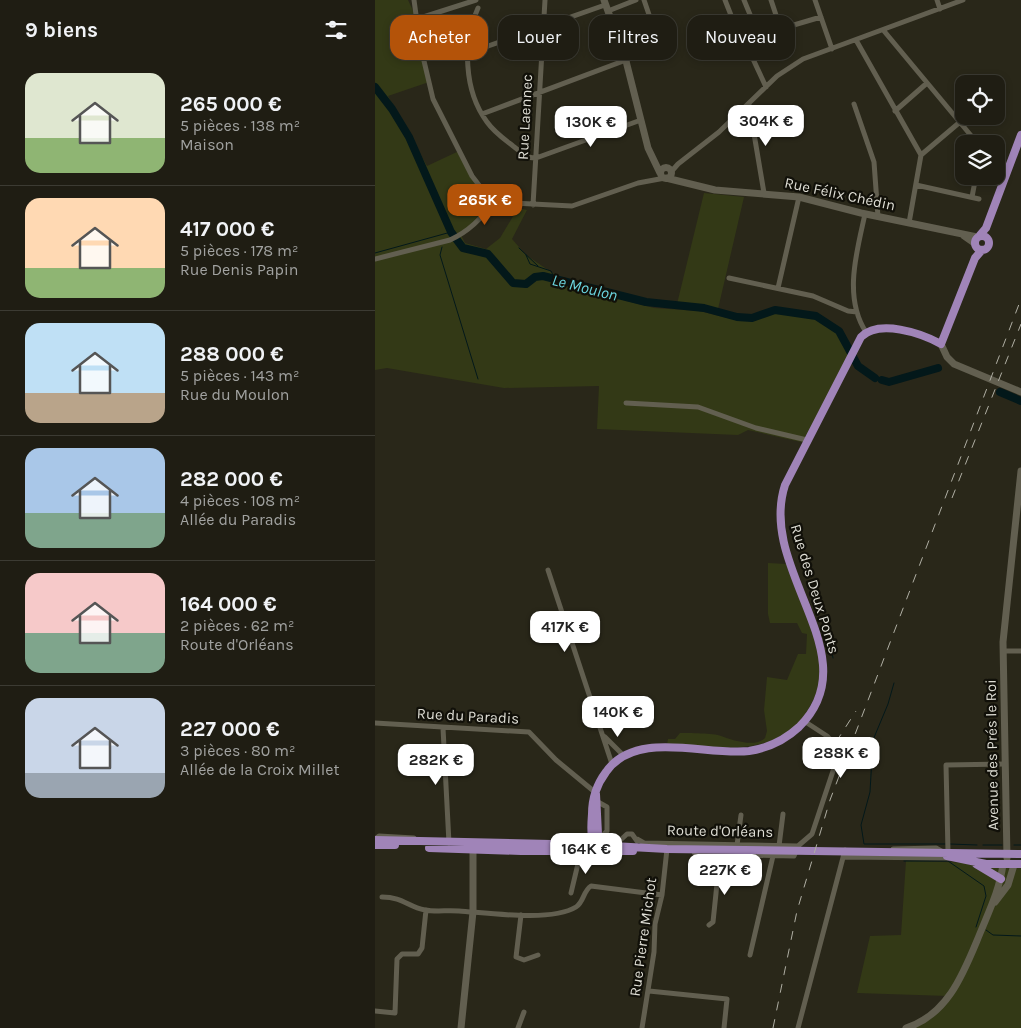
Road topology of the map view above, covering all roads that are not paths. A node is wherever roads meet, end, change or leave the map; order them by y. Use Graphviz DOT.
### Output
graph roads {
  1 [pos="414,0"];
  2 [pos="476,0"];
  3 [pos="545,0"];
  4 [pos="635,0"];
  5 [pos="644,0"];
  6 [pos="725,0"];
  7 [pos="744,0"];
  8 [pos="771,0"];
  9 [pos="815,0"];
  10 [pos="937,0"];
  11 [pos="963,0"];
  12 [pos="605,5"];
  13 [pos="478,8"];
  14 [pos="940,10"];
  15 [pos="416,15"];
  16 [pos="427,15"];
  17 [pos="475,15"];
  18 [pos="543,15"];
  19 [pos="576,15"];
  20 [pos="750,15"];
  21 [pos="776,15"];
  22 [pos="821,16"];
  23 [pos="795,25"];
  24 [pos="884,31"];
  25 [pos="856,40"];
  26 [pos="832,49"];
  27 [pos="425,60"];
  28 [pos="469,60"];
  29 [pos="540,60"];
  30 [pos="626,61"];
  31 [pos="927,83"];
  32 [pos="766,87"];
  33 [pos="539,93"];
  34 [pos="749,104"];
  35 [pos="854,104"];
  36 [pos="895,111"];
  37 [pos="482,114"];
  38 [pos="955,116"];
  39 [pos="641,120"];
  40 [pos="956,125"];
  41 [pos="963,125"];
  42 [pos="971,135"];
  43 [pos="1021,135"];
  44 [pos="921,155"];
  45 [pos="536,158"];
  46 [pos="666,173"];
  47 [pos="915,185"];
  48 [pos="975,185"];
  49 [pos="764,193"];
  50 [pos="799,197"];
  51 [pos="972,197"];
  52 [pos="979,199"];
  53 [pos="491,202"];
  54 [pos="533,205"];
  55 [pos="865,214"];
  56 [pos="878,217"];
  57 [pos="909,223"];
  58 [pos="979,242"];
  59 [pos="375,259"];
  60 [pos="729,278"];
  61 [pos="778,288"];
  62 [pos="857,312"];
  63 [pos="866,332"];
  64 [pos="941,344"];
  65 [pos="1021,392"];
  66 [pos="626,403"];
  67 [pos="807,440"];
  68 [pos="1021,475"];
  69 [pos="548,570"];
  70 [pos="1003,651"];
  71 [pos="1021,651"];
  72 [pos="804,721"];
  73 [pos="375,723"];
  74 [pos="443,728"];
  75 [pos="601,730"];
  76 [pos="623,755"];
  77 [pos="1005,764"];
  78 [pos="611,765"];
  79 [pos="597,794"];
  80 [pos="783,814"];
  81 [pos="741,815"];
  82 [pos="375,839"];
  83 [pos="449,841"];
  84 [pos="638,843"];
  85 [pos="375,845"];
  86 [pos="594,845"];
  87 [pos="737,845"];
  88 [pos="614,846"];
  89 [pos="779,846"];
  90 [pos="797,846"];
  91 [pos="472,847"];
  92 [pos="691,848"];
  93 [pos="664,849"];
  94 [pos="521,851"];
  95 [pos="581,851"];
  96 [pos="602,852"];
  97 [pos="946,852"];
  98 [pos="930,853"];
  99 [pos="1020,854"];
  100 [pos="720,855"];
  101 [pos="773,856"];
  102 [pos="843,857"];
  103 [pos="959,858"];
  104 [pos="1006,859"];
  105 [pos="972,862"];
  106 [pos="1017,864"];
  107 [pos="1001,879"];
  108 [pos="571,893"];
  109 [pos="662,895"];
  110 [pos="382,897"];
  111 [pos="990,908"];
  112 [pos="426,910"];
  113 [pos="473,912"];
  114 [pos="521,915"];
  115 [pos="709,925"];
  116 [pos="538,955"];
  117 [pos="750,955"];
  118 [pos="649,991"];
  119 [pos="375,1010"];
  120 [pos="524,1012"];
  121 [pos="461,1028"];
  122 [pos="518,1028"];
  123 [pos="642,1028"];
  124 [pos="724,1028"];
  125 [pos="798,1028"];
  126 [pos="906,1028"];
  1 -- 15 [label="street"];
  2 -- 16 [label="street"];
  3 -- 18 [label="street, Rue Laennec"];
  4 -- 12 [label="street"];
  5 -- 30 [label="street"];
  6 -- 32 [label="street"];
  7 -- 20 [label="street"];
  8 -- 21 [label="street"];
  9 -- 22 [label="street"];
  10 -- 14 [label="street"];
  11 -- 14 [label="street"];
  12 -- 19 [label="street"];
  12 -- 30 [label="main road, Rue Félix Chédin"];
  13 -- 17 [label="street"];
  14 -- 24 [label="street"];
  22 -- 23 [label="street"];
  22 -- 26 [label="street"];
  24 -- 25 [label="street"];
  24 -- 31 [label="street"];
  25 -- 26 [label="street"];
  25 -- 36 [label="street"];
  26 -- 32 [label="street"];
  27 -- 53 [label="street"];
  28 -- 37 [label="street"];
  29 -- 33 [label="street, Rue Laennec"];
  30 -- 33 [label="street"];
  30 -- 39 [label="main road, Rue Félix Chédin"];
  31 -- 36 [label="street"];
  31 -- 38 [label="street"];
  32 -- 34 [label="street"];
  33 -- 37 [label="street"];
  33 -- 45 [label="street, Rue Laennec"];
  34 -- 46 [label="street"];
  34 -- 49 [label="street"];
  35 -- 56 [label="street"];
  36 -- 44 [label="street"];
  37 -- 45 [label="street"];
  39 -- 45 [label="street"];
  39 -- 46 [label="main road, Rue Félix Chédin"];
  40 -- 44 [label="street"];
  41 -- 42 [label="street"];
  43 -- 58 [label="main road"];
  44 -- 47 [label="street"];
  45 -- 54 [label="street, Rue Laennec"];
  46 -- 49 [label="main road, Rue Félix Chédin"];
  46 -- 54 [label="street"];
  47 -- 51 [label="street"];
  47 -- 57 [label="street"];
  48 -- 51 [label="street"];
  49 -- 50 [label="main road, Rue Félix Chédin"];
  50 -- 55 [label="main road, Rue Félix Chédin"];
  50 -- 61 [label="street"];
  51 -- 52 [label="street"];
  53 -- 54 [label="street"];
  53 -- 59 [label="street"];
  55 -- 56 [label="main road, Rue Félix Chédin"];
  55 -- 62 [label="street"];
  56 -- 57 [label="main road, Rue Félix Chédin"];
  57 -- 58 [label="main road, Rue Félix Chédin"];
  58 -- 64 [label="main road"];
  60 -- 61 [label="street"];
  61 -- 62 [label="street"];
  62 -- 63 [label="street"];
  63 -- 64 [label="main road"];
  63 -- 67 [label="main road, Rue des Deux Ponts"];
  64 -- 65 [label="main road"];
  66 -- 67 [label="street"];
  67 -- 72 [label="main road, Rue des Deux Ponts"];
  68 -- 70 [label="main road, Avenue des Prés le Roi"];
  69 -- 75 [label="street"];
  70 -- 71 [label="street"];
  70 -- 77 [label="main road, Avenue des Prés le Roi"];
  72 -- 76 [label="main road, Rue des Deux Ponts"];
  72 -- 90 [label="street"];
  73 -- 74 [label="street, Rue du Paradis"];
  74 -- 79 [label="street, Rue du Paradis"];
  74 -- 83 [label="street"];
  75 -- 76 [label="street"];
  75 -- 78 [label="street"];
  76 -- 78 [label="main road, Rue des Deux Ponts"];
  77 -- 97 [label="street"];
  77 -- 104 [label="main road, Avenue des Prés le Roi"];
  78 -- 79 [label="main road, Rue des Deux Ponts"];
  79 -- 86 [label="main road"];
  80 -- 89 [label="street"];
  81 -- 87 [label="street"];
  82 -- 83 [label="main road, Route d'Orléans"];
  83 -- 91 [label="main road, Route d'Orléans"];
  84 -- 87 [label="street, Route d'Orléans"];
  84 -- 88 [label="main road, Route d'Orléans"];
  84 -- 88 [label="street, Route d'Orléans"];
  84 -- 93 [label="main road, Route d'Orléans"];
  85 -- 91 [label="main road, Route d'Orléans"];
  86 -- 88 [label="main road, Route d'Orléans"];
  86 -- 91 [label="main road, Route d'Orléans"];
  86 -- 94 [label="main road, Route d'Orléans"];
  86 -- 96 [label="main road"];
  87 -- 89 [label="street, Route d'Orléans"];
  89 -- 90 [label="street, Route d'Orléans"];
  90 -- 101 [label="street, Route d'Orléans"];
  91 -- 94 [label="main road, Route d'Orléans"];
  91 -- 113 [label="main road"];
  92 -- 93 [label="main road, Route d'Orléans"];
  92 -- 98 [label="main road, Route d'Orléans"];
  92 -- 100 [label="street, Route d'Orléans"];
  93 -- 96 [label="main road, Route d'Orléans"];
  93 -- 109 [label="street, Rue Pierre Michot"];
  94 -- 95 [label="main road, Route d'Orléans"];
  95 -- 96 [label="main road, Route d'Orléans"];
  95 -- 108 [label="street"];
  97 -- 98 [label="main road, Route d'Orléans"];
  97 -- 102 [label="street"];
  97 -- 104 [label="main road, Route d'Orléans"];
  98 -- 103 [label="main road, Route d'Orléans"];
  99 -- 104 [label="main road"];
  100 -- 101 [label="street, Route d'Orléans"];
  100 -- 115 [label="street"];
  101 -- 117 [label="street"];
  102 -- 103 [label="street"];
  102 -- 125 [label="street"];
  103 -- 104 [label="main road"];
  103 -- 105 [label="main road, Route d'Orléans"];
  104 -- 105 [label="main road, Route d'Orléans"];
  104 -- 106 [label="main road"];
  104 -- 107 [label="main road, Avenue des Prés le Roi"];
  105 -- 107 [label="main road"];
  106 -- 111 [label="main road"];
  107 -- 111 [label="main road, Avenue des Prés le Roi"];
  109 -- 114 [label="street"];
  109 -- 118 [label="street, Rue Pierre Michot"];
  110 -- 112 [label="street"];
  111 -- 126 [label="main road"];
  112 -- 113 [label="street"];
  112 -- 119 [label="street"];
  113 -- 114 [label="street"];
  113 -- 121 [label="main road"];
  114 -- 116 [label="street"];
  118 -- 123 [label="street, Rue Pierre Michot"];
  118 -- 124 [label="street"];
  120 -- 122 [label="street"];
}
